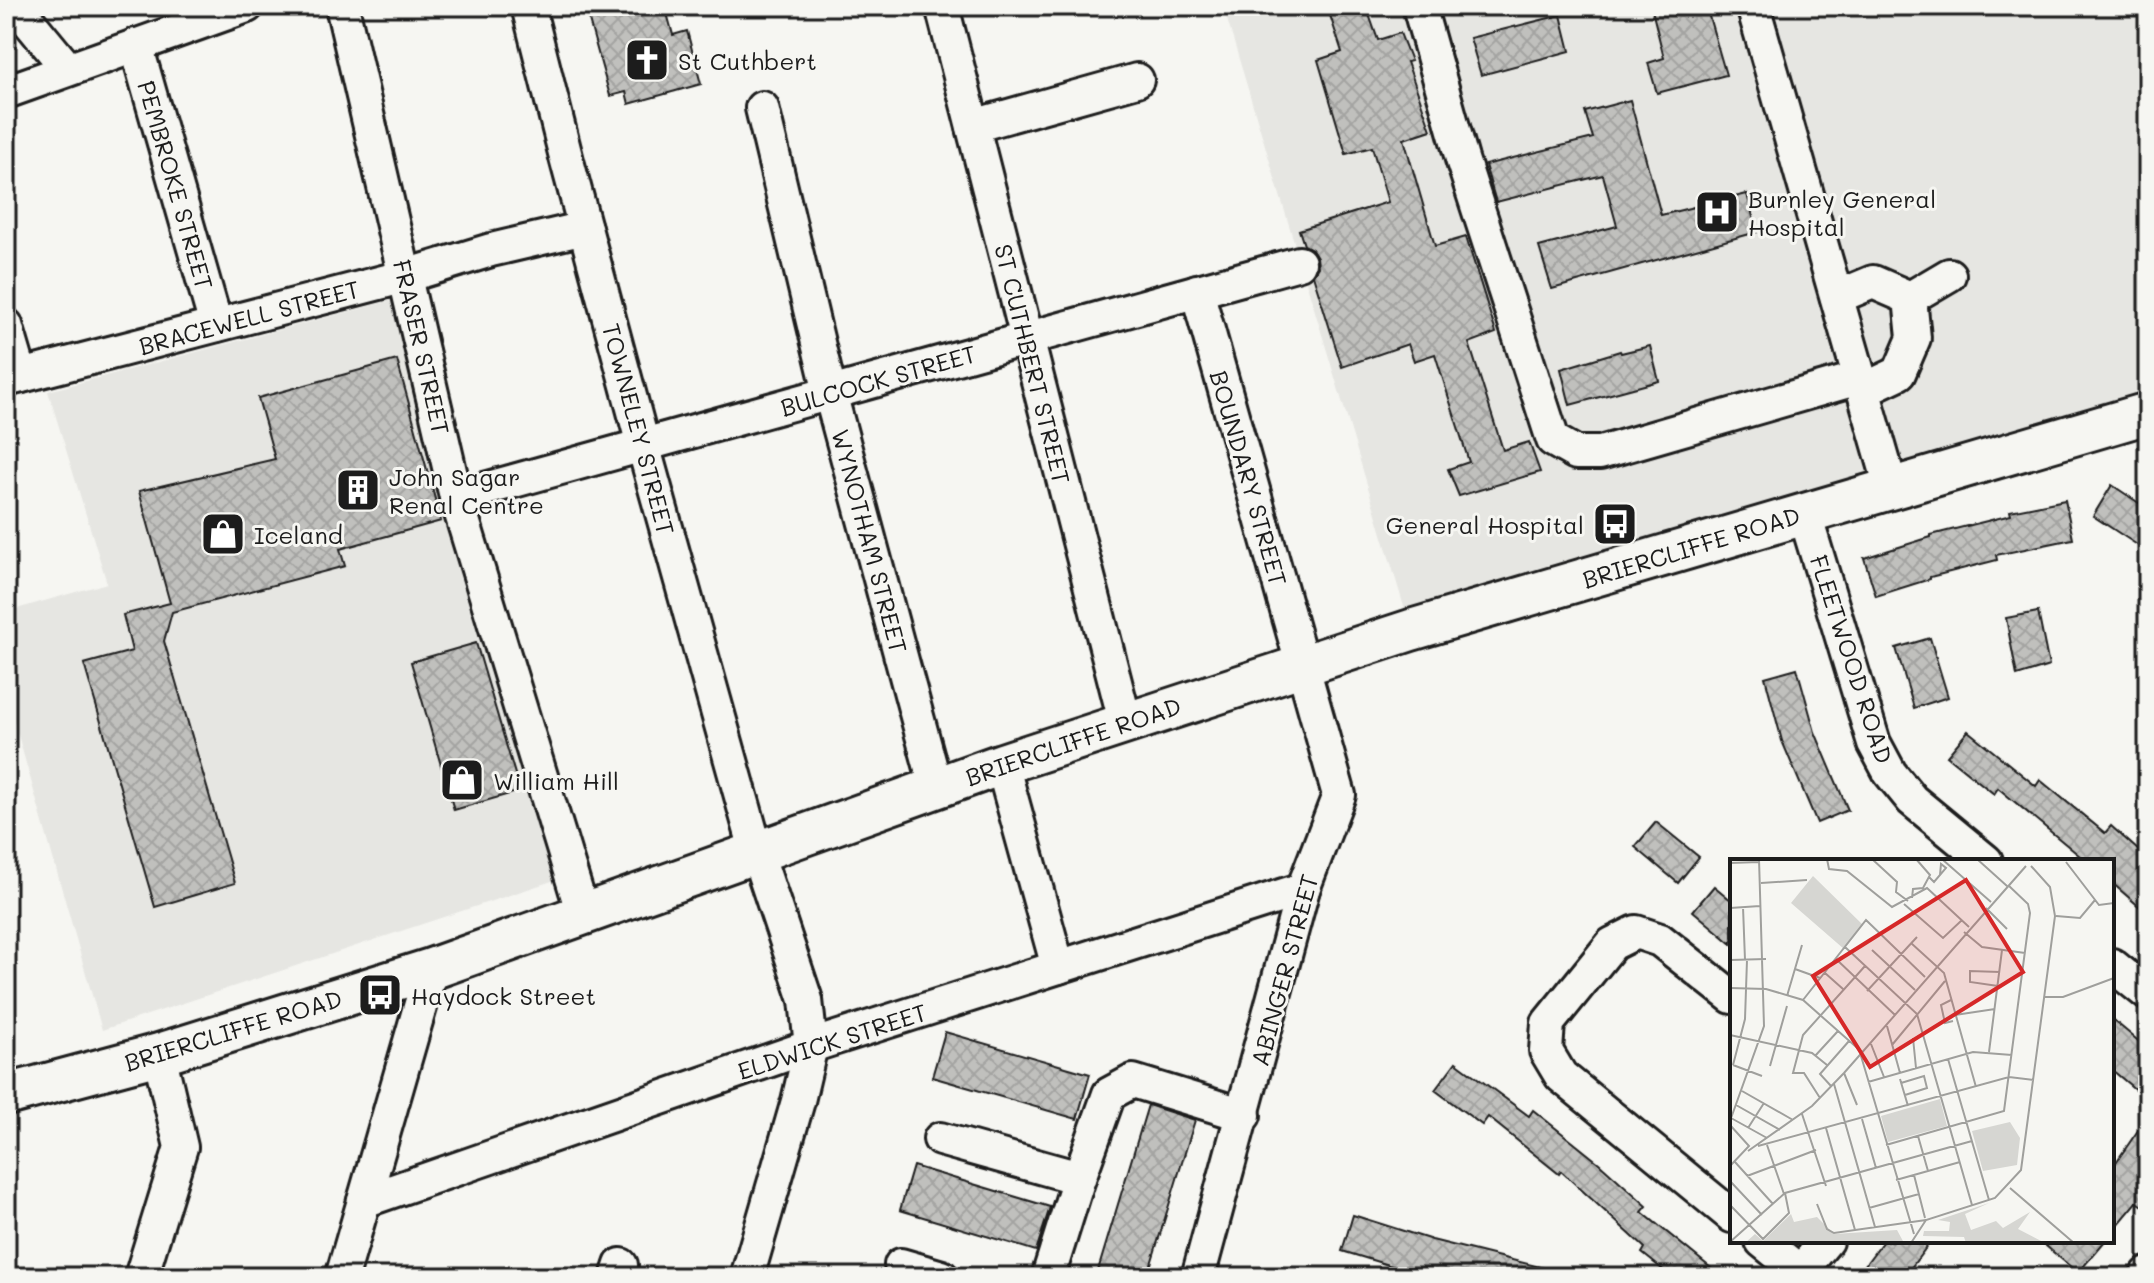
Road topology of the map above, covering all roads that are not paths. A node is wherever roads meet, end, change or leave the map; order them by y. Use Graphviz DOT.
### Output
graph roads {
  1 [pos="16,6"];
  2 [pos="247,6"];
  3 [pos="342,6"];
  4 [pos="528,6"];
  5 [pos="942,6"];
  6 [pos="1419,6"];
  7 [pos="1753,6"];
  8 [pos="136,45"];
  9 [pos="68,69"];
  10 [pos="1137,80"];
  11 [pos="6,92"];
  12 [pos="762,108"];
  13 [pos="973,126"];
  14 [pos="585,228"];
  15 [pos="1299,263"];
  16 [pos="1949,275"];
  17 [pos="406,276"];
  18 [pos="1197,291"];
  19 [pos="1837,297"];
  20 [pos="1910,298"];
  21 [pos="6,325"];
  22 [pos="216,325"];
  23 [pos="1026,338"];
  24 [pos="13,378"];
  25 [pos="1861,384"];
  26 [pos="830,393"];
  27 [pos="2148,413"];
  28 [pos="643,445"];
  29 [pos="1891,487"];
  30 [pos="456,497"];
  31 [pos="1804,512"];
  32 [pos="1302,665"];
  33 [pos="1125,721"];
  34 [pos="1002,764"];
  35 [pos="936,787"];
  36 [pos="756,850"];
  37 [pos="1984,859"];
  38 [pos="1303,889"];
  39 [pos="583,914"];
  40 [pos="1058,967"];
  41 [pos="2114,967"];
  42 [pos="431,969"];
  43 [pos="2148,994"];
  44 [pos="1730,995"];
  45 [pos="811,1046"];
  46 [pos="159,1054"];
  47 [pos="8,1085"];
  48 [pos="1244,1115"];
  49 [pos="940,1139"];
  50 [pos="1079,1178"];
  51 [pos="364,1201"];
  52 [pos="1730,1214"];
  53 [pos="1764,1243"];
  54 [pos="1824,1243"];
  55 [pos="901,1265"];
  56 [pos="1798,1274"];
  57 [pos="141,1277"];
  58 [pos="342,1277"];
  59 [pos="747,1277"];
  60 [pos="942,1277"];
  61 [pos="1048,1277"];
  62 [pos="1198,1277"];
  1 -- 9 [label="street"];
  2 -- 8 [label="street"];
  3 -- 17 [label="street, FRASER STREET"];
  4 -- 14 [label="street, TOWNELEY STREET"];
  5 -- 13 [label="street, ST CUTHBERT STREET"];
  6 -- 25 [label="street"];
  7 -- 19 [label="street"];
  8 -- 9 [label="street"];
  8 -- 22 [label="street, PEMBROKE STREET"];
  9 -- 11 [label="street"];
  10 -- 13 [label="street"];
  12 -- 26 [label="street, WYNOTHAM STREET"];
  13 -- 23 [label="street, ST CUTHBERT STREET"];
  14 -- 17 [label="street, BRACEWELL STREET"];
  14 -- 28 [label="street, TOWNELEY STREET"];
  15 -- 18 [label="street, BULCOCK STREET"];
  16 -- 20 [label="street"];
  17 -- 22 [label="street, BRACEWELL STREET"];
  17 -- 30 [label="street, FRASER STREET"];
  18 -- 23 [label="street, BULCOCK STREET"];
  18 -- 32 [label="street, BOUNDARY STREET"];
  19 -- 20 [label="street"];
  19 -- 25 [label="street"];
  20 -- 25 [label="street"];
  21 -- 24 [label="street"];
  22 -- 24 [label="street, BRACEWELL STREET"];
  23 -- 26 [label="street, BULCOCK STREET"];
  23 -- 33 [label="street, ST CUTHBERT STREET"];
  25 -- 29 [label="street"];
  26 -- 28 [label="street, BULCOCK STREET"];
  26 -- 35 [label="street, WYNOTHAM STREET"];
  27 -- 29 [label="street, BRIERCLIFFE ROAD"];
  28 -- 30 [label="street, BULCOCK STREET"];
  28 -- 36 [label="street, TOWNELEY STREET"];
  29 -- 31 [label="street, BRIERCLIFFE ROAD"];
  30 -- 39 [label="street, FRASER STREET"];
  31 -- 32 [label="street, BRIERCLIFFE ROAD"];
  31 -- 37 [label="street, FLEETWOOD ROAD"];
  32 -- 33 [label="street, BRIERCLIFFE ROAD"];
  32 -- 38 [label="street, ABINGER STREET"];
  33 -- 34 [label="street, BRIERCLIFFE ROAD"];
  34 -- 35 [label="street, BRIERCLIFFE ROAD"];
  34 -- 40 [label="street"];
  35 -- 36 [label="street, BRIERCLIFFE ROAD"];
  36 -- 39 [label="street, BRIERCLIFFE ROAD"];
  36 -- 45 [label="street, TOWNELEY STREET"];
  38 -- 40 [label="street, ELDWICK STREET"];
  38 -- 48 [label="street, ABINGER STREET"];
  39 -- 42 [label="street, BRIERCLIFFE ROAD"];
  40 -- 45 [label="street, ELDWICK STREET"];
  41 -- 43 [label="street"];
  42 -- 46 [label="street, BRIERCLIFFE ROAD"];
  42 -- 51 [label="street"];
  44 -- 52 [label="street"];
  45 -- 51 [label="street, ELDWICK STREET"];
  45 -- 59 [label="street, TOWNELEY STREET"];
  46 -- 47 [label="street, BRIERCLIFFE ROAD"];
  46 -- 57 [label="street"];
  48 -- 50 [label="street"];
  48 -- 62 [label="street, ABINGER STREET"];
  49 -- 50 [label="street"];
  50 -- 61 [label="street"];
  51 -- 58 [label="street"];
  53 -- 56 [label="street"];
  54 -- 56 [label="street"];
  55 -- 60 [label="street"];
}
